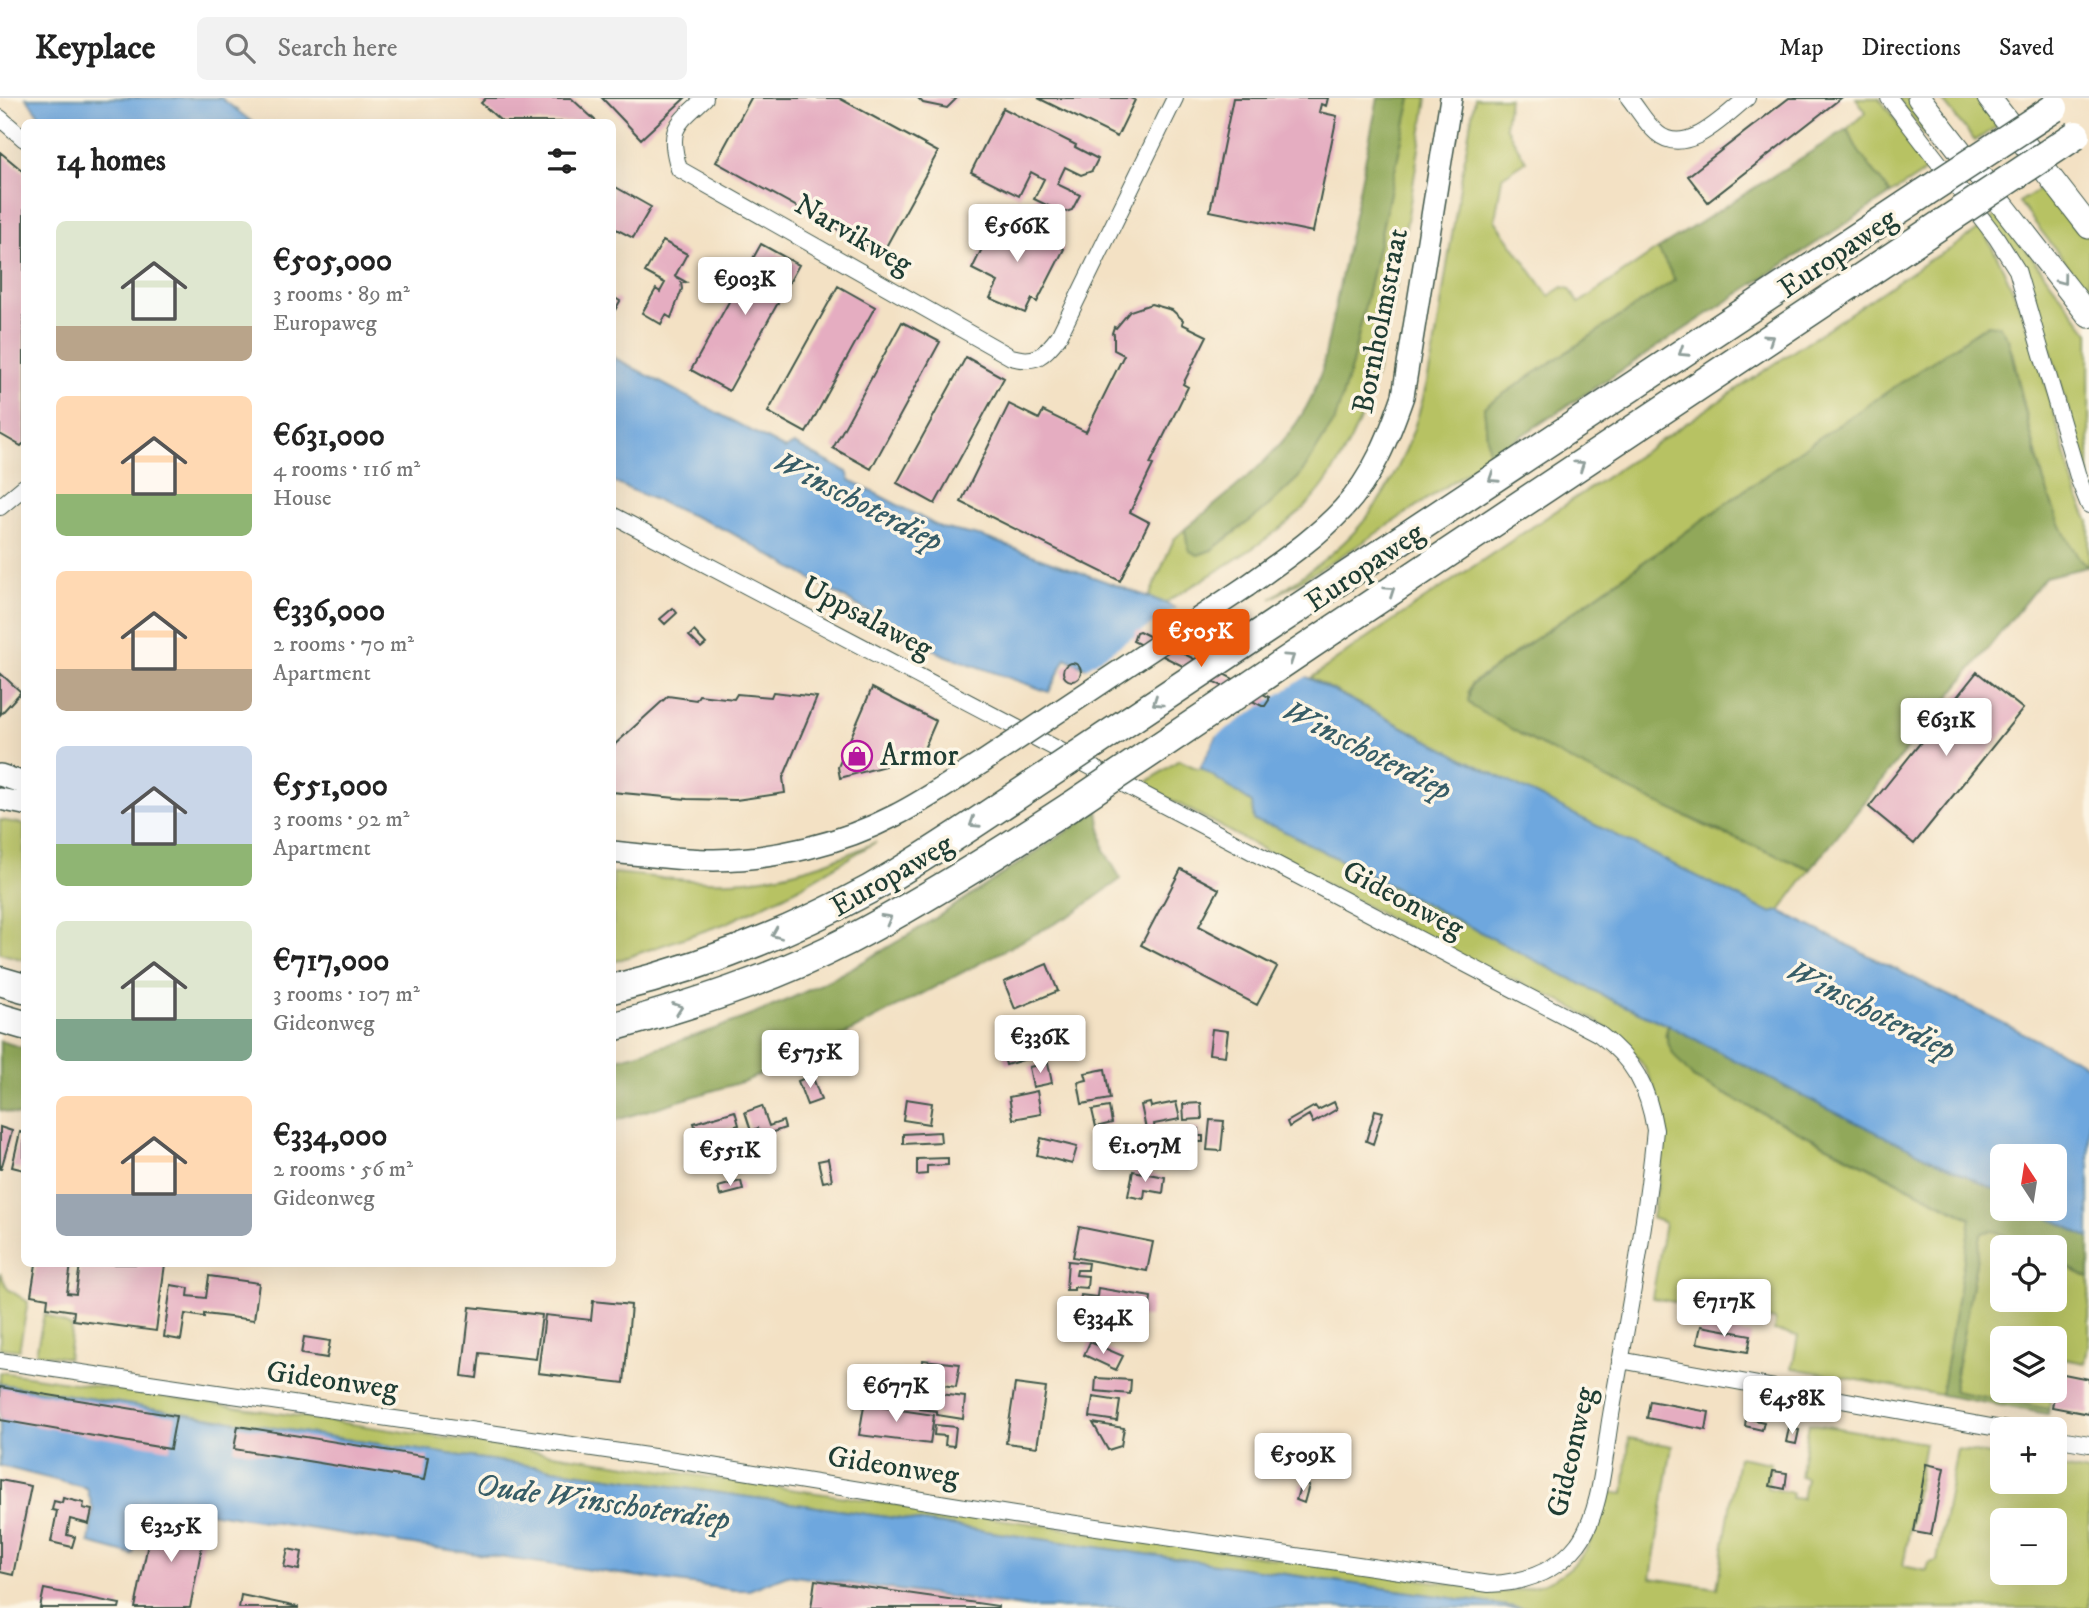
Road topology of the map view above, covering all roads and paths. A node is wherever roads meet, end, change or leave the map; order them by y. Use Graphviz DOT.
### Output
graph roads {
  1 [pos="705,98"];
  2 [pos="1175,98"];
  3 [pos="1451,98"];
  4 [pos="1629,98"];
  5 [pos="1747,98"];
  6 [pos="1889,98"];
  7 [pos="1919,98"];
  8 [pos="1989,98"];
  9 [pos="2062,103"];
  10 [pos="0,118"];
  11 [pos="2082,131"];
  12 [pos="21,136"];
  13 [pos="2089,227"];
  14 [pos="2089,316"];
  15 [pos="21,490"];
  16 [pos="2089,505"];
  17 [pos="0,507"];
  18 [pos="616,517"];
  19 [pos="1095,770"];
  20 [pos="0,775"];
  21 [pos="21,782"];
  22 [pos="0,799"];
  23 [pos="21,803"];
  24 [pos="616,852"];
  25 [pos="0,981"];
  26 [pos="21,987"];
  27 [pos="616,988"];
  28 [pos="0,1018"];
  29 [pos="21,1024"];
  30 [pos="616,1026"];
  31 [pos="1620,1360"];
  32 [pos="0,1362"];
  33 [pos="1990,1427"];
  34 [pos="2067,1440"];
  35 [pos="2089,1444"];
  1 -- 2 [label="street, Narvikweg"];
  3 -- 24 [label="street, Bornholmstraat, bridge"];
  4 -- 5 [label="street"];
  6 -- 16 [label="street"];
  7 -- 14 [label="main road, one-way"];
  8 -- 13 [label="main road"];
  9 -- 27 [label="highway, Europaweg, one-way, bridge"];
  10 -- 12 [label="street"];
  30 -- 11 [label="highway, Europaweg, one-way, bridge"];
  15 -- 17 [label="street"];
  18 -- 19 [label="street, Uppsalaweg"];
  19 -- 31 [label="street, Gideonweg"];
  20 -- 21 [label="street"];
  22 -- 23 [label="street"];
  25 -- 26 [label="highway"];
  28 -- 29 [label="highway"];
  31 -- 32 [label="street, Gideonweg"];
  31 -- 33 [label="street, Gideonweg"];
  34 -- 35 [label="street"];
}
